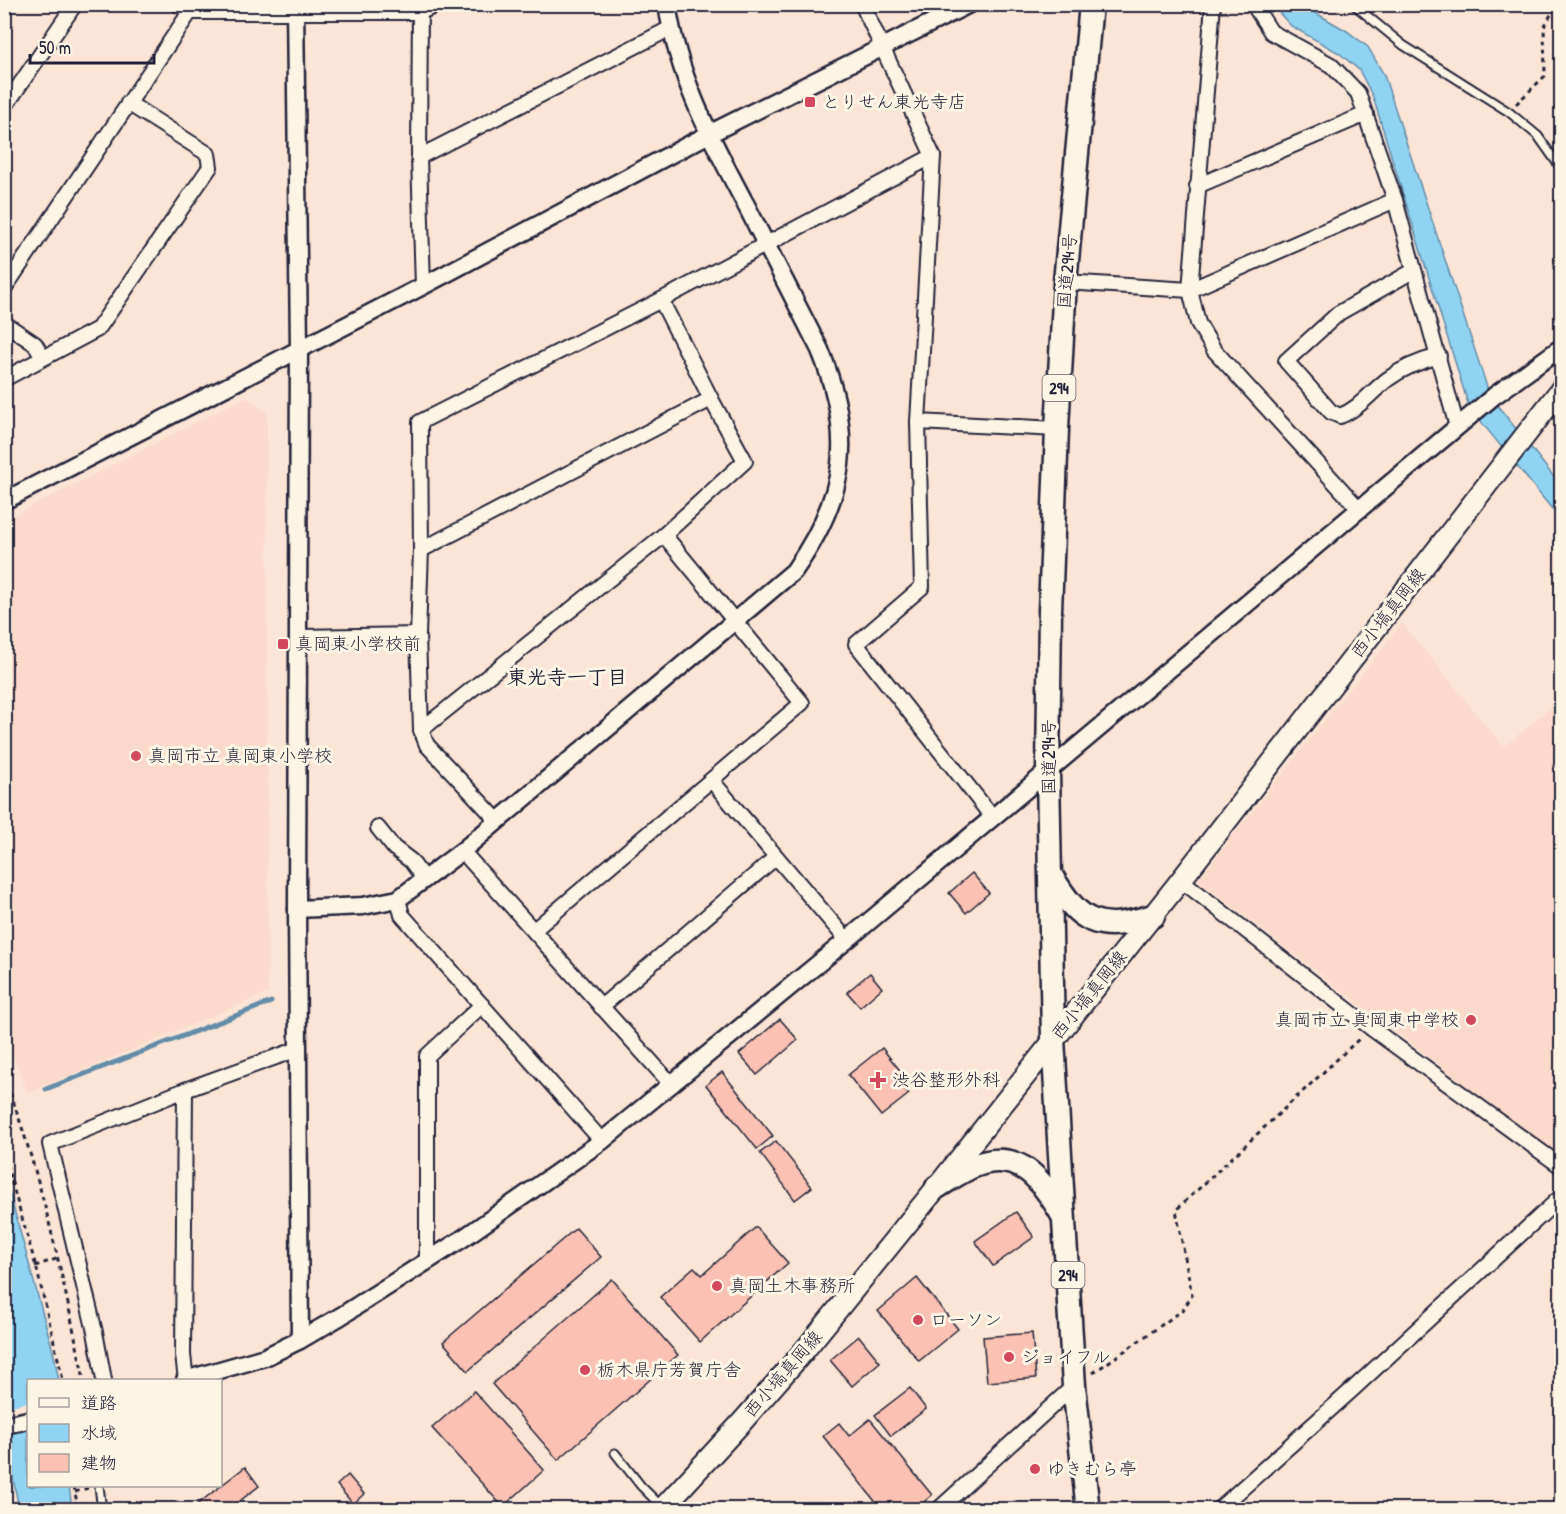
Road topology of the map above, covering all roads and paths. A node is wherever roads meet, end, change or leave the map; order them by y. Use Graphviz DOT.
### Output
graph roads {
  1 [pos="75,4"];
  2 [pos="438,4"];
  3 [pos="667,4"];
  4 [pos="862,4"];
  5 [pos="969,4"];
  6 [pos="1091,4"];
  7 [pos="1213,4"];
  8 [pos="1253,4"];
  9 [pos="1353,4"];
  10 [pos="1560,4"];
  11 [pos="184,8"];
  12 [pos="420,8"];
  13 [pos="295,9"];
  14 [pos="671,28"];
  15 [pos="882,48"];
  16 [pos="128,103"];
  17 [pos="4,108"];
  18 [pos="1509,112"];
  19 [pos="1366,114"];
  20 [pos="709,134"];
  21 [pos="933,156"];
  22 [pos="419,157"];
  23 [pos="1562,170"];
  24 [pos="1197,186"];
  25 [pos="1395,200"];
  26 [pos="765,243"];
  27 [pos="1413,271"];
  28 [pos="1065,282"];
  29 [pos="423,286"];
  30 [pos="4,289"];
  31 [pos="1190,290"];
  32 [pos="661,300"];
  33 [pos="4,323"];
  34 [pos="1562,347"];
  35 [pos="299,348"];
  36 [pos="1439,356"];
  37 [pos="43,357"];
  38 [pos="4,379"];
  39 [pos="1562,388"];
  40 [pos="711,399"];
  41 [pos="918,422"];
  42 [pos="1457,427"];
  43 [pos="1057,429"];
  44 [pos="7,495"];
  45 [pos="1360,510"];
  46 [pos="664,535"];
  47 [pos="421,550"];
  48 [pos="735,623"];
  49 [pos="418,635"];
  50 [pos="298,637"];
  51 [pos="421,730"];
  52 [pos="1048,772"];
  53 [pos="712,781"];
  54 [pos="993,818"];
  55 [pos="498,821"];
  56 [pos="378,828"];
  57 [pos="462,851"];
  58 [pos="776,857"];
  59 [pos="1050,874"];
  60 [pos="424,879"];
  61 [pos="1181,880"];
  62 [pos="398,899"];
  63 [pos="297,909"];
  64 [pos="1153,916"];
  65 [pos="534,930"];
  66 [pos="848,940"];
  67 [pos="482,1005"];
  68 [pos="601,1006"];
  69 [pos="1371,1028"];
  70 [pos="1053,1039"];
  71 [pos="298,1049"];
  72 [pos="4,1076"];
  73 [pos="672,1085"];
  74 [pos="185,1090"];
  75 [pos="602,1141"];
  76 [pos="4,1156"];
  77 [pos="1562,1167"];
  78 [pos="937,1187"];
  79 [pos="1562,1196"];
  80 [pos="1065,1219"];
  81 [pos="59,1258"];
  82 [pos="427,1261"];
  83 [pos="35,1266"];
  84 [pos="300,1340"];
  85 [pos="63,1379"];
  86 [pos="84,1379"];
  87 [pos="104,1379"];
  88 [pos="186,1379"];
  89 [pos="189,1379"];
  90 [pos="1074,1386"];
  91 [pos="27,1420"];
  92 [pos="4,1425"];
  93 [pos="4,1449"];
  94 [pos="615,1453"];
  95 [pos="74,1487"];
  96 [pos="99,1487"];
  97 [pos="10,1509"];
  98 [pos="78,1509"];
  99 [pos="102,1509"];
  100 [pos="662,1509"];
  101 [pos="938,1509"];
  102 [pos="1088,1509"];
  103 [pos="1218,1509"];
  1 -- 17 [label="street"];
  2 -- 12 [label="street"];
  3 -- 14 [label="street"];
  4 -- 15 [label="street"];
  5 -- 15 [label="street"];
  6 -- 28 [label="highway, 国道294号 / 294"];
  7 -- 24 [label="street"];
  8 -- 19 [label="street"];
  9 -- 18 [label="lane"];
  10 -- 18 [label="path"];
  11 -- 13 [label="street"];
  11 -- 16 [label="street"];
  12 -- 13 [label="street"];
  12 -- 22 [label="street"];
  13 -- 35 [label="street"];
  14 -- 20 [label="street"];
  14 -- 22 [label="street"];
  15 -- 20 [label="street"];
  15 -- 21 [label="street"];
  16 -- 30 [label="street"];
  16 -- 37 [label="street"];
  18 -- 23 [label="lane"];
  19 -- 24 [label="street"];
  19 -- 25 [label="street"];
  20 -- 26 [label="street"];
  20 -- 29 [label="street"];
  21 -- 26 [label="street"];
  21 -- 41 [label="street"];
  22 -- 29 [label="street"];
  24 -- 31 [label="street"];
  25 -- 27 [label="street"];
  25 -- 31 [label="street"];
  26 -- 32 [label="street"];
  26 -- 48 [label="street"];
  27 -- 36 [label="street"];
  27 -- 36 [label="street"];
  28 -- 31 [label="street"];
  28 -- 43 [label="highway, 国道294号 / 294"];
  29 -- 35 [label="street"];
  31 -- 45 [label="street"];
  32 -- 40 [label="street"];
  32 -- 47 [label="street"];
  33 -- 37 [label="street"];
  34 -- 42 [label="street"];
  35 -- 44 [label="street"];
  35 -- 50 [label="street"];
  36 -- 42 [label="street"];
  37 -- 38 [label="street"];
  39 -- 61 [label="main road, 西小塙真岡線"];
  40 -- 46 [label="street"];
  40 -- 47 [label="street"];
  41 -- 43 [label="street"];
  41 -- 54 [label="street"];
  42 -- 45 [label="street"];
  43 -- 52 [label="highway, 国道294号 / 294"];
  45 -- 52 [label="street"];
  46 -- 48 [label="street"];
  46 -- 51 [label="street"];
  47 -- 49 [label="street"];
  48 -- 53 [label="street"];
  48 -- 55 [label="street"];
  49 -- 50 [label="street"];
  49 -- 51 [label="street"];
  50 -- 63 [label="street"];
  51 -- 55 [label="street"];
  52 -- 54 [label="street"];
  52 -- 59 [label="highway, 国道294号 / 294"];
  53 -- 58 [label="street"];
  53 -- 65 [label="street"];
  54 -- 66 [label="street"];
  55 -- 57 [label="street"];
  56 -- 60 [label="street"];
  57 -- 60 [label="street"];
  57 -- 65 [label="street"];
  58 -- 66 [label="street"];
  58 -- 68 [label="street"];
  59 -- 64 [label="highway"];
  59 -- 70 [label="highway, 国道294号 / 294"];
  60 -- 62 [label="street"];
  61 -- 64 [label="main road, 西小塙真岡線"];
  61 -- 69 [label="street"];
  62 -- 63 [label="street"];
  62 -- 67 [label="street"];
  63 -- 71 [label="street"];
  64 -- 70 [label="main road, 西小塙真岡線"];
  65 -- 68 [label="street"];
  66 -- 73 [label="street"];
  67 -- 75 [label="street"];
  67 -- 82 [label="street"];
  68 -- 73 [label="street"];
  69 -- 77 [label="street"];
  69 -- 90 [label="path"];
  70 -- 78 [label="main road, 西小塙真岡線"];
  70 -- 80 [label="highway, 国道294号 / 294"];
  71 -- 74 [label="street"];
  71 -- 84 [label="street"];
  72 -- 81 [label="path"];
  73 -- 75 [label="street"];
  74 -- 87 [label="street"];
  74 -- 88 [label="street"];
  75 -- 82 [label="street"];
  76 -- 83 [label="path"];
  78 -- 80 [label="highway"];
  78 -- 100 [label="main road, 西小塙真岡線"];
  79 -- 103 [label="street"];
  80 -- 90 [label="highway, 国道294号 / 294"];
  81 -- 83 [label="path"];
  81 -- 86 [label="path"];
  82 -- 84 [label="street"];
  83 -- 85 [label="path"];
  84 -- 89 [label="street"];
  90 -- 101 [label="street"];
  90 -- 102 [label="highway, 国道294号 / 294"];
  91 -- 92 [label="street"];
  93 -- 97 [label="path"];
  94 -- 100 [label="lane"];
  95 -- 98 [label="path"];
  96 -- 99 [label="lane"];
}
